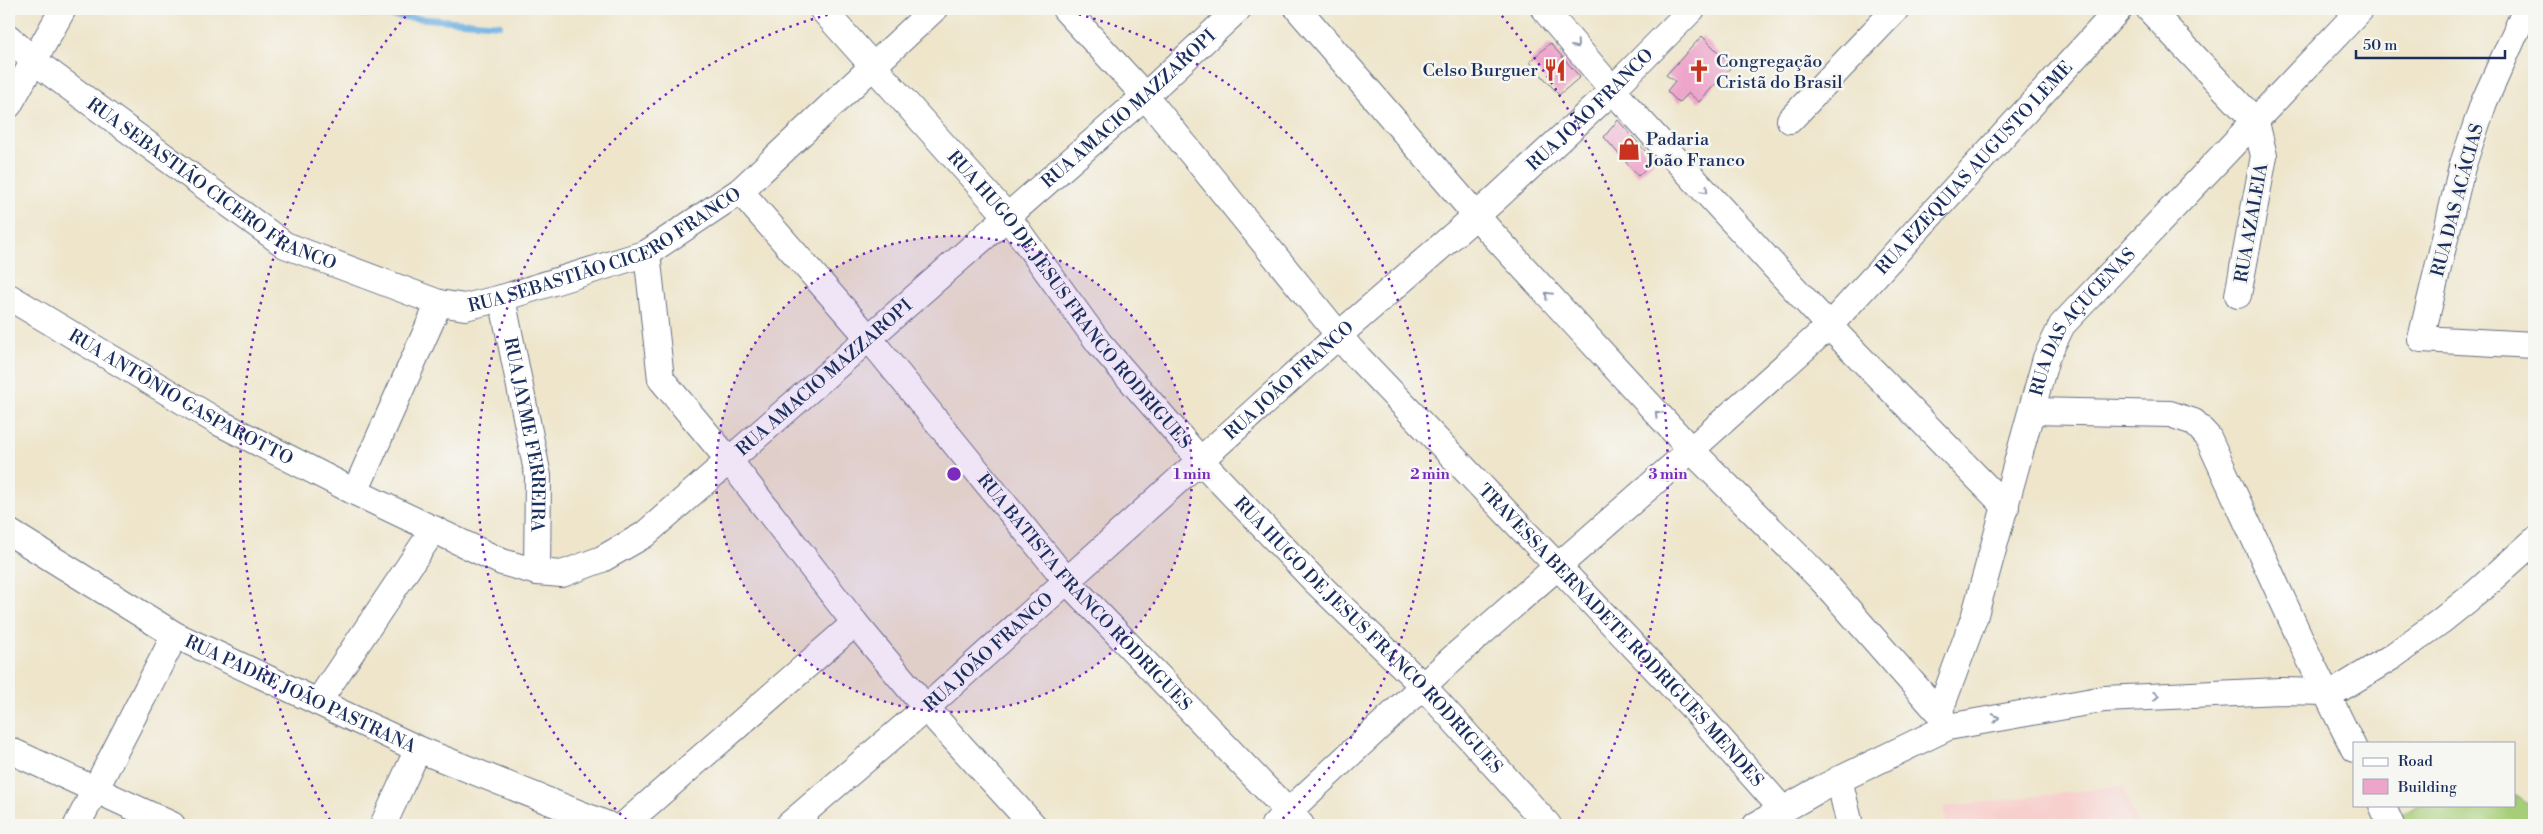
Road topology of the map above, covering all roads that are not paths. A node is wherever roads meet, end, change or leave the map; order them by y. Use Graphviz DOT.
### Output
graph roads {
  1 [pos="63,9"];
  2 [pos="822,9"];
  3 [pos="934,9"];
  4 [pos="1065,9"];
  5 [pos="1238,9"];
  6 [pos="1298,9"];
  7 [pos="1544,9"];
  8 [pos="1692,9"];
  9 [pos="1896,9"];
  10 [pos="2119,9"];
  11 [pos="2149,9"];
  12 [pos="2361,9"];
  13 [pos="2526,9"];
  14 [pos="9,38"];
  15 [pos="34,61"];
  16 [pos="874,66"];
  17 [pos="1612,90"];
  18 [pos="1145,96"];
  19 [pos="9,105"];
  20 [pos="1790,120"];
  21 [pos="2256,122"];
  22 [pos="740,191"];
  23 [pos="1478,214"];
  24 [pos="1007,216"];
  25 [pos="647,253"];
  26 [pos="2238,295"];
  27 [pos="9,297"];
  28 [pos="502,298"];
  29 [pos="440,303"];
  30 [pos="1829,326"];
  31 [pos="1340,334"];
  32 [pos="868,337"];
  33 [pos="2534,345"];
  34 [pos="2032,411"];
  35 [pos="1692,450"];
  36 [pos="728,459"];
  37 [pos="1201,461"];
  38 [pos="356,492"];
  39 [pos="2006,507"];
  40 [pos="434,529"];
  41 [pos="9,532"];
  42 [pos="2534,541"];
  43 [pos="1558,565"];
  44 [pos="537,572"];
  45 [pos="1068,580"];
  46 [pos="854,623"];
  47 [pos="175,635"];
  48 [pos="1423,686"];
  49 [pos="2327,692"];
  50 [pos="318,702"];
  51 [pos="926,708"];
  52 [pos="1943,720"];
  53 [pos="2353,746"];
  54 [pos="418,748"];
  55 [pos="9,750"];
  56 [pos="1840,779"];
  57 [pos="95,788"];
  58 [pos="2382,806"];
  59 [pos="1783,810"];
  60 [pos="1288,821"];
  61 [pos="77,825"];
  62 [pos="172,825"];
  63 [pos="383,825"];
  64 [pos="608,825"];
  65 [pos="624,825"];
  66 [pos="789,825"];
  67 [pos="1033,825"];
  68 [pos="1548,825"];
  69 [pos="1756,825"];
  70 [pos="1850,825"];
  71 [pos="2391,825"];
  1 -- 15 [label="street"];
  2 -- 16 [label="street, RUA HUGO DE JESUS FRANCO RODRIGUES"];
  3 -- 16 [label="street, RUA SEBASTIÃO CICERO FRANCO"];
  4 -- 18 [label="street, TRAVESSA BERNADETE RODRIGUES MENDES"];
  5 -- 18 [label="street, RUA AMACIO MAZZAROPI"];
  6 -- 23 [label="street"];
  7 -- 17 [label="street, one-way"];
  8 -- 17 [label="street, RUA JOÃO FRANCO"];
  9 -- 20 [label="street"];
  10 -- 30 [label="street, RUA EZEQUIAS AUGUSTO LEME"];
  11 -- 21 [label="street"];
  12 -- 21 [label="street, RUA DAS AÇUCENAS"];
  13 -- 33 [label="street, RUA DAS ACÁCIAS"];
  14 -- 15 [label="street, RUA SEBASTIÃO CICERO FRANCO"];
  15 -- 19 [label="street"];
  15 -- 29 [label="street, RUA SEBASTIÃO CICERO FRANCO"];
  16 -- 22 [label="street, RUA SEBASTIÃO CICERO FRANCO"];
  16 -- 24 [label="street, RUA HUGO DE JESUS FRANCO RODRIGUES"];
  17 -- 23 [label="street, RUA JOÃO FRANCO"];
  17 -- 30 [label="street, one-way"];
  18 -- 24 [label="street, RUA AMACIO MAZZAROPI"];
  18 -- 31 [label="street, TRAVESSA BERNADETE RODRIGUES MENDES"];
  21 -- 26 [label="street, RUA AZALEIA"];
  21 -- 34 [label="street, RUA DAS AÇUCENAS"];
  22 -- 25 [label="street, RUA SEBASTIÃO CICERO FRANCO"];
  22 -- 32 [label="street, RUA BATISTA FRANCO RODRIGUES"];
  23 -- 31 [label="street, RUA JOÃO FRANCO"];
  35 -- 23 [label="street, one-way"];
  24 -- 32 [label="street, RUA AMACIO MAZZAROPI"];
  24 -- 37 [label="street, RUA HUGO DE JESUS FRANCO RODRIGUES"];
  25 -- 28 [label="street, RUA SEBASTIÃO CICERO FRANCO"];
  25 -- 36 [label="street"];
  27 -- 38 [label="street, RUA ANTÔNIO GASPAROTTO"];
  28 -- 29 [label="street, RUA SEBASTIÃO CICERO FRANCO"];
  28 -- 44 [label="street, RUA JAYME FERREIRA"];
  29 -- 38 [label="street"];
  30 -- 35 [label="street, RUA EZEQUIAS AUGUSTO LEME"];
  30 -- 39 [label="street"];
  31 -- 37 [label="street, RUA JOÃO FRANCO"];
  31 -- 43 [label="street, TRAVESSA BERNADETE RODRIGUES MENDES"];
  32 -- 36 [label="street, RUA AMACIO MAZZAROPI"];
  32 -- 45 [label="street, RUA BATISTA FRANCO RODRIGUES"];
  34 -- 39 [label="street, RUA DAS AÇUCENAS"];
  34 -- 49 [label="street"];
  35 -- 43 [label="street, RUA EZEQUIAS AUGUSTO LEME"];
  35 -- 52 [label="street"];
  36 -- 44 [label="street, RUA AMACIO MAZZAROPI"];
  36 -- 46 [label="street"];
  37 -- 45 [label="street, RUA JOÃO FRANCO"];
  37 -- 48 [label="street, RUA HUGO DE JESUS FRANCO RODRIGUES"];
  38 -- 40 [label="street, RUA AMACIO MAZZAROPI"];
  39 -- 52 [label="street, RUA DAS AÇUCENAS"];
  40 -- 44 [label="street, RUA AMACIO MAZZAROPI"];
  40 -- 50 [label="street"];
  41 -- 47 [label="street, RUA PADRE JOÃO PASTRANA"];
  42 -- 49 [label="street"];
  43 -- 48 [label="street, RUA EZEQUIAS AUGUSTO LEME"];
  43 -- 59 [label="street, TRAVESSA BERNADETE RODRIGUES MENDES"];
  45 -- 51 [label="street, RUA JOÃO FRANCO"];
  45 -- 60 [label="street, RUA BATISTA FRANCO RODRIGUES"];
  46 -- 51 [label="street"];
  46 -- 65 [label="street"];
  47 -- 50 [label="street, RUA PADRE JOÃO PASTRANA"];
  47 -- 57 [label="street"];
  48 -- 60 [label="street, RUA EZEQUIAS AUGUSTO LEME"];
  48 -- 68 [label="street, RUA HUGO DE JESUS FRANCO RODRIGUES"];
  52 -- 49 [label="street, one-way"];
  49 -- 53 [label="street"];
  50 -- 54 [label="street, RUA PADRE JOÃO PASTRANA"];
  51 -- 66 [label="street, RUA JOÃO FRANCO"];
  51 -- 67 [label="street"];
  52 -- 56 [label="street"];
  54 -- 63 [label="street"];
  54 -- 64 [label="street, RUA PADRE JOÃO PASTRANA"];
  55 -- 57 [label="street"];
  56 -- 59 [label="street"];
  56 -- 70 [label="street"];
  57 -- 61 [label="street"];
  57 -- 62 [label="street"];
  58 -- 71 [label="street"];
  59 -- 69 [label="street"];
}
